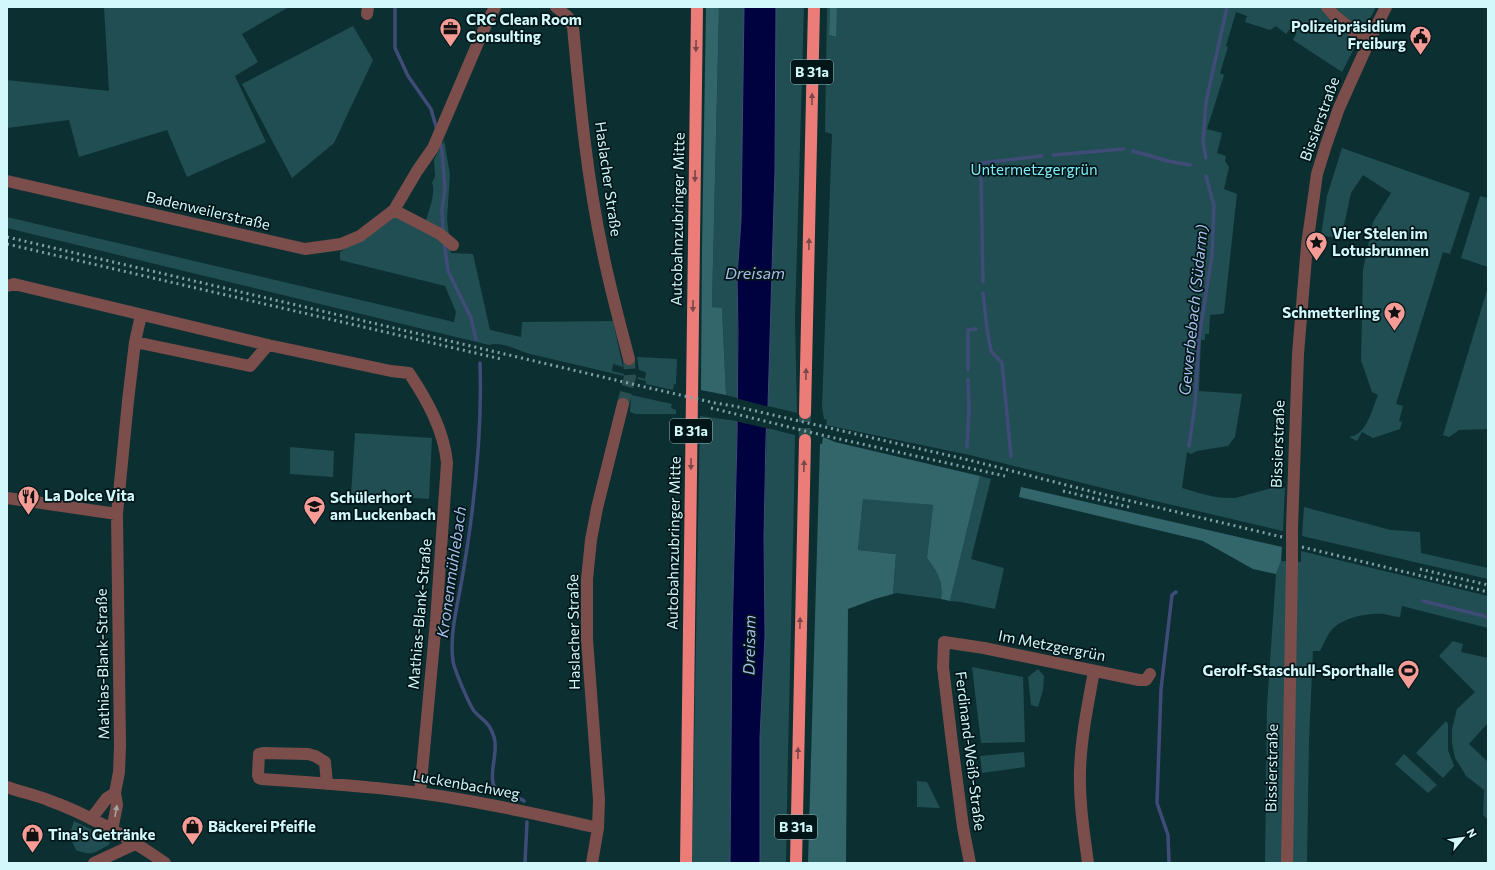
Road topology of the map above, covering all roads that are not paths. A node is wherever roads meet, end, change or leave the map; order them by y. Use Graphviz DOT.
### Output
graph roads {
  1 [pos="495,7"];
  2 [pos="558,7"];
  3 [pos="697,7"];
  4 [pos="814,7"];
  5 [pos="1327,7"];
  6 [pos="1386,7"];
  7 [pos="1370,37"];
  8 [pos="7,181"];
  9 [pos="394,210"];
  10 [pos="448,240"];
  11 [pos="7,286"];
  12 [pos="141,315"];
  13 [pos="135,342"];
  14 [pos="268,345"];
  15 [pos="629,359"];
  16 [pos="623,404"];
  17 [pos="805,413"];
  18 [pos="805,440"];
  19 [pos="7,498"];
  20 [pos="117,514"];
  21 [pos="944,642"];
  22 [pos="1094,671"];
  23 [pos="1150,674"];
  24 [pos="327,784"];
  25 [pos="7,787"];
  26 [pos="115,793"];
  27 [pos="420,794"];
  28 [pos="91,819"];
  29 [pos="598,828"];
  30 [pos="112,830"];
  31 [pos="135,844"];
  32 [pos="94,863"];
  33 [pos="165,863"];
  34 [pos="592,863"];
  35 [pos="686,863"];
  36 [pos="796,863"];
  37 [pos="970,863"];
  38 [pos="1088,863"];
  39 [pos="1287,863"];
  1 -- 9 [label="street, Badenweilerstraße"];
  2 -- 15 [label="street, Haslacher Straße"];
  3 -- 35 [label="highway, Autobahnzubringer Mitte / B 31a, one-way"];
  17 -- 4 [label="highway, B 31a, one-way"];
  5 -- 7 [label="street"];
  6 -- 7 [label="street, Bissierstraße"];
  7 -- 39 [label="street, Bissierstraße, bridge"];
  8 -- 9 [label="street, Badenweilerstraße"];
  9 -- 10 [label="street"];
  11 -- 12 [label="street"];
  12 -- 13 [label="street, Mathias-Blank-Straße"];
  12 -- 14 [label="street, Mathias-Blank-Straße"];
  13 -- 14 [label="street"];
  13 -- 20 [label="street, Mathias-Blank-Straße"];
  14 -- 27 [label="street, Mathias-Blank-Straße"];
  16 -- 29 [label="street, Haslacher Straße"];
  36 -- 18 [label="highway, B 31a, one-way"];
  19 -- 20 [label="street"];
  20 -- 26 [label="street, Mathias-Blank-Straße"];
  21 -- 22 [label="street, Im Metzgergrün"];
  21 -- 37 [label="street, Ferdinand-Weiß-Straße"];
  22 -- 23 [label="street, Im Metzgergrün"];
  22 -- 38 [label="street"];
  24 -- 24 [label="street, Luckenbachweg"];
  24 -- 27 [label="street, Luckenbachweg"];
  25 -- 28 [label="street"];
  26 -- 28 [label="street"];
  30 -- 26 [label="street, Mathias-Blank-Straße, one-way"];
  27 -- 29 [label="street, Luckenbachweg"];
  28 -- 30 [label="street"];
  29 -- 34 [label="street, Haslacher Straße"];
  30 -- 31 [label="street"];
  31 -- 32 [label="street"];
  31 -- 33 [label="street"];
}
